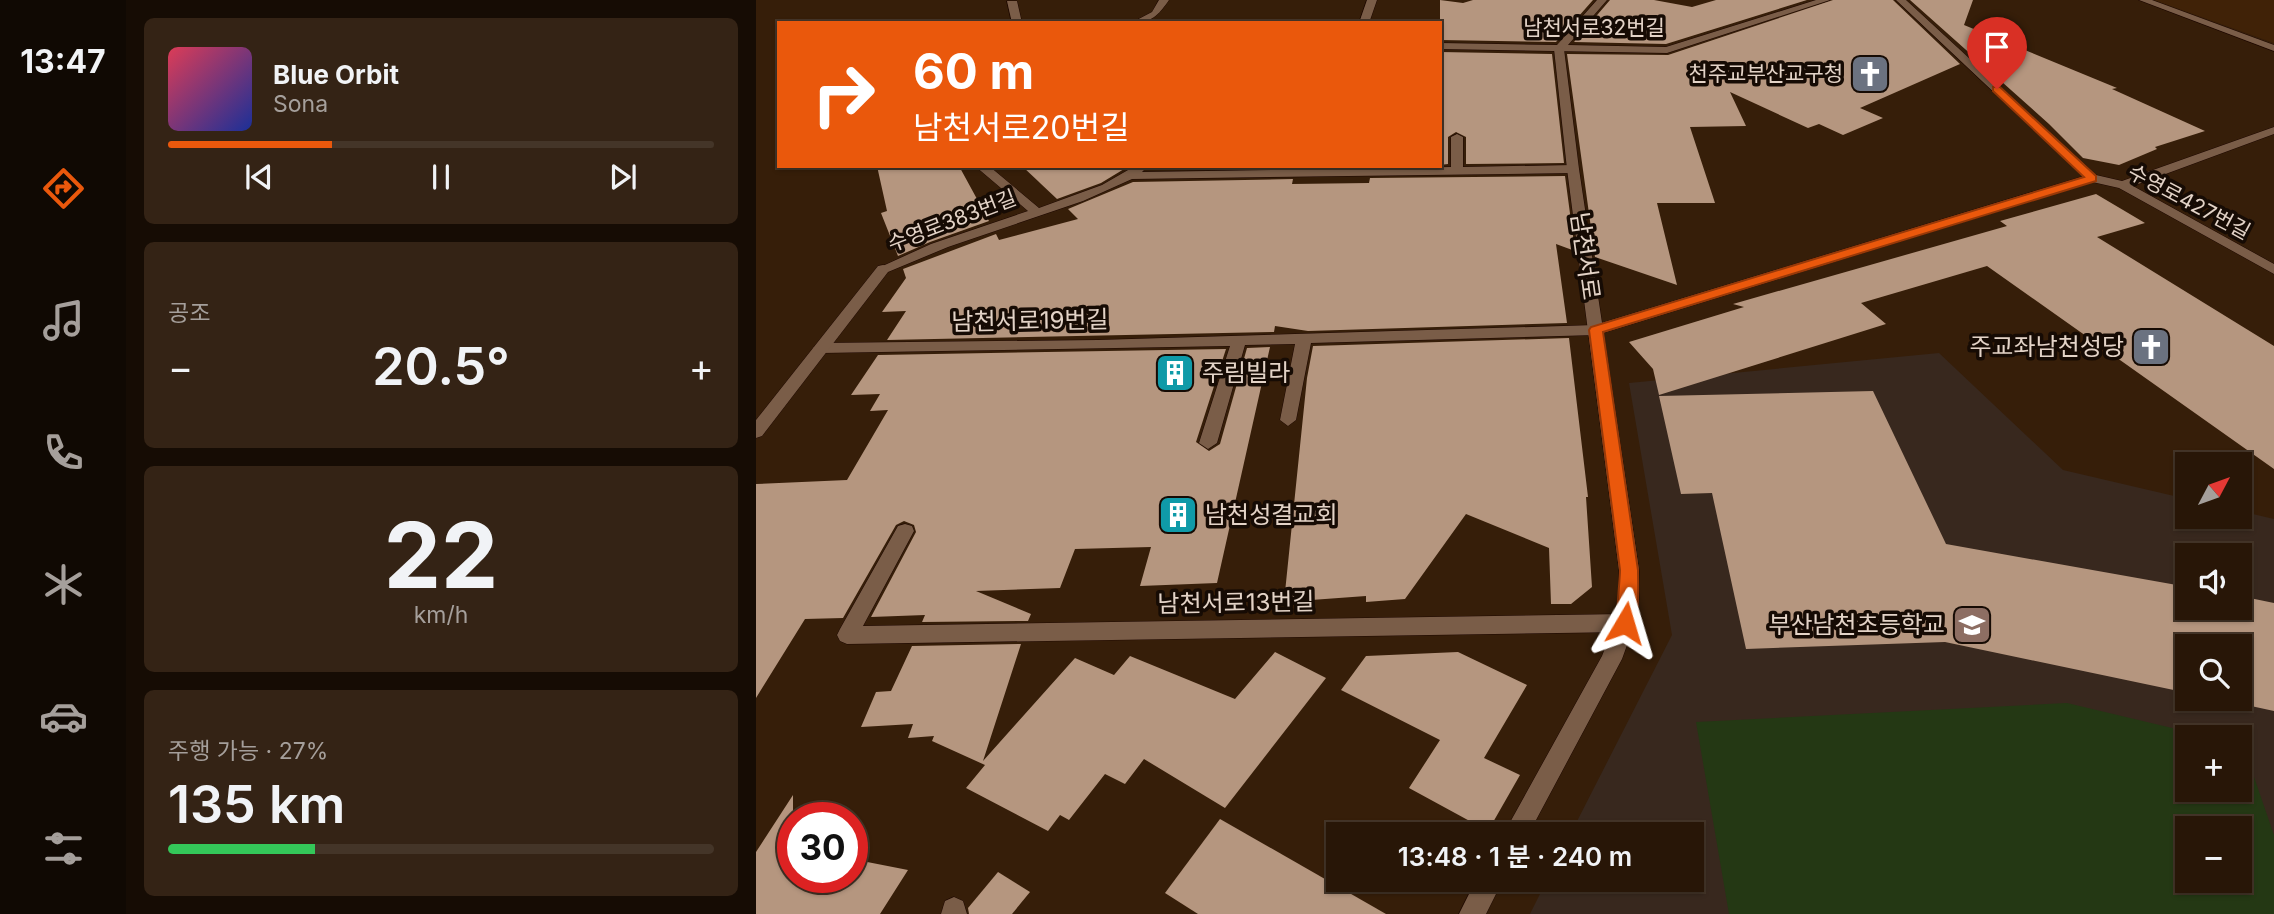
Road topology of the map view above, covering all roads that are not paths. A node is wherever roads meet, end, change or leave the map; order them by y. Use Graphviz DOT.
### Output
graph roads {
  1 [pos="1164,0"];
  2 [pos="1372,0"];
  3 [pos="1602,0"];
  4 [pos="1825,0"];
  5 [pos="1901,0"];
  6 [pos="2144,0"];
  7 [pos="1012,1"];
  8 [pos="1017,21"];
  9 [pos="1140,21"];
  10 [pos="1365,21"];
  11 [pos="1442,47"];
  12 [pos="2274,48"];
  13 [pos="1559,49"];
  14 [pos="2274,130"];
  15 [pos="1457,137"];
  16 [pos="983,168"];
  17 [pos="1573,169"];
  18 [pos="1457,170"];
  19 [pos="1137,171"];
  20 [pos="2092,178"];
  21 [pos="2123,185"];
  22 [pos="1036,212"];
  23 [pos="2274,270"];
  24 [pos="1596,330"];
  25 [pos="1304,339"];
  26 [pos="1239,341"];
  27 [pos="821,348"];
  28 [pos="1288,420"];
  29 [pos="756,432"];
  30 [pos="1208,443"];
  31 [pos="905,531"];
  32 [pos="1625,623"];
  33 [pos="1522,822"];
  34 [pos="1484,892"];
  35 [pos="1472,914"];
  1 -- 9 [label="street"];
  2 -- 10 [label="street"];
  3 -- 13 [label="street"];
  4 -- 13 [label="street, 남천서로32번길"];
  5 -- 20 [label="street, 수영로427번길"];
  6 -- 12 [label="street"];
  7 -- 8 [label="street"];
  11 -- 13 [label="street, 남천서로32번길"];
  13 -- 17 [label="street, 남천서로"];
  14 -- 21 [label="street"];
  15 -- 18 [label="street"];
  16 -- 22 [label="street, 수영로383번길"];
  17 -- 18 [label="street, 수영로383번길"];
  17 -- 24 [label="street, 남천서로"];
  18 -- 19 [label="street, 수영로383번길"];
  19 -- 22 [label="street, 수영로383번길"];
  20 -- 21 [label="street, 수영로427번길"];
  20 -- 24 [label="street, 남천서로19번길"];
  21 -- 23 [label="street, 수영로427번길"];
  22 -- 27 [label="street, 수영로383번길"];
  24 -- 25 [label="street, 남천서로19번길"];
  24 -- 32 [label="street, 남천서로"];
  25 -- 26 [label="street, 남천서로19번길"];
  25 -- 28 [label="street"];
  26 -- 27 [label="street, 남천서로19번길"];
  26 -- 30 [label="street"];
  27 -- 29 [label="street"];
  31 -- 32 [label="street, 남천서로13번길"];
  32 -- 33 [label="street, 남천서로"];
  34 -- 35 [label="street"];
}
